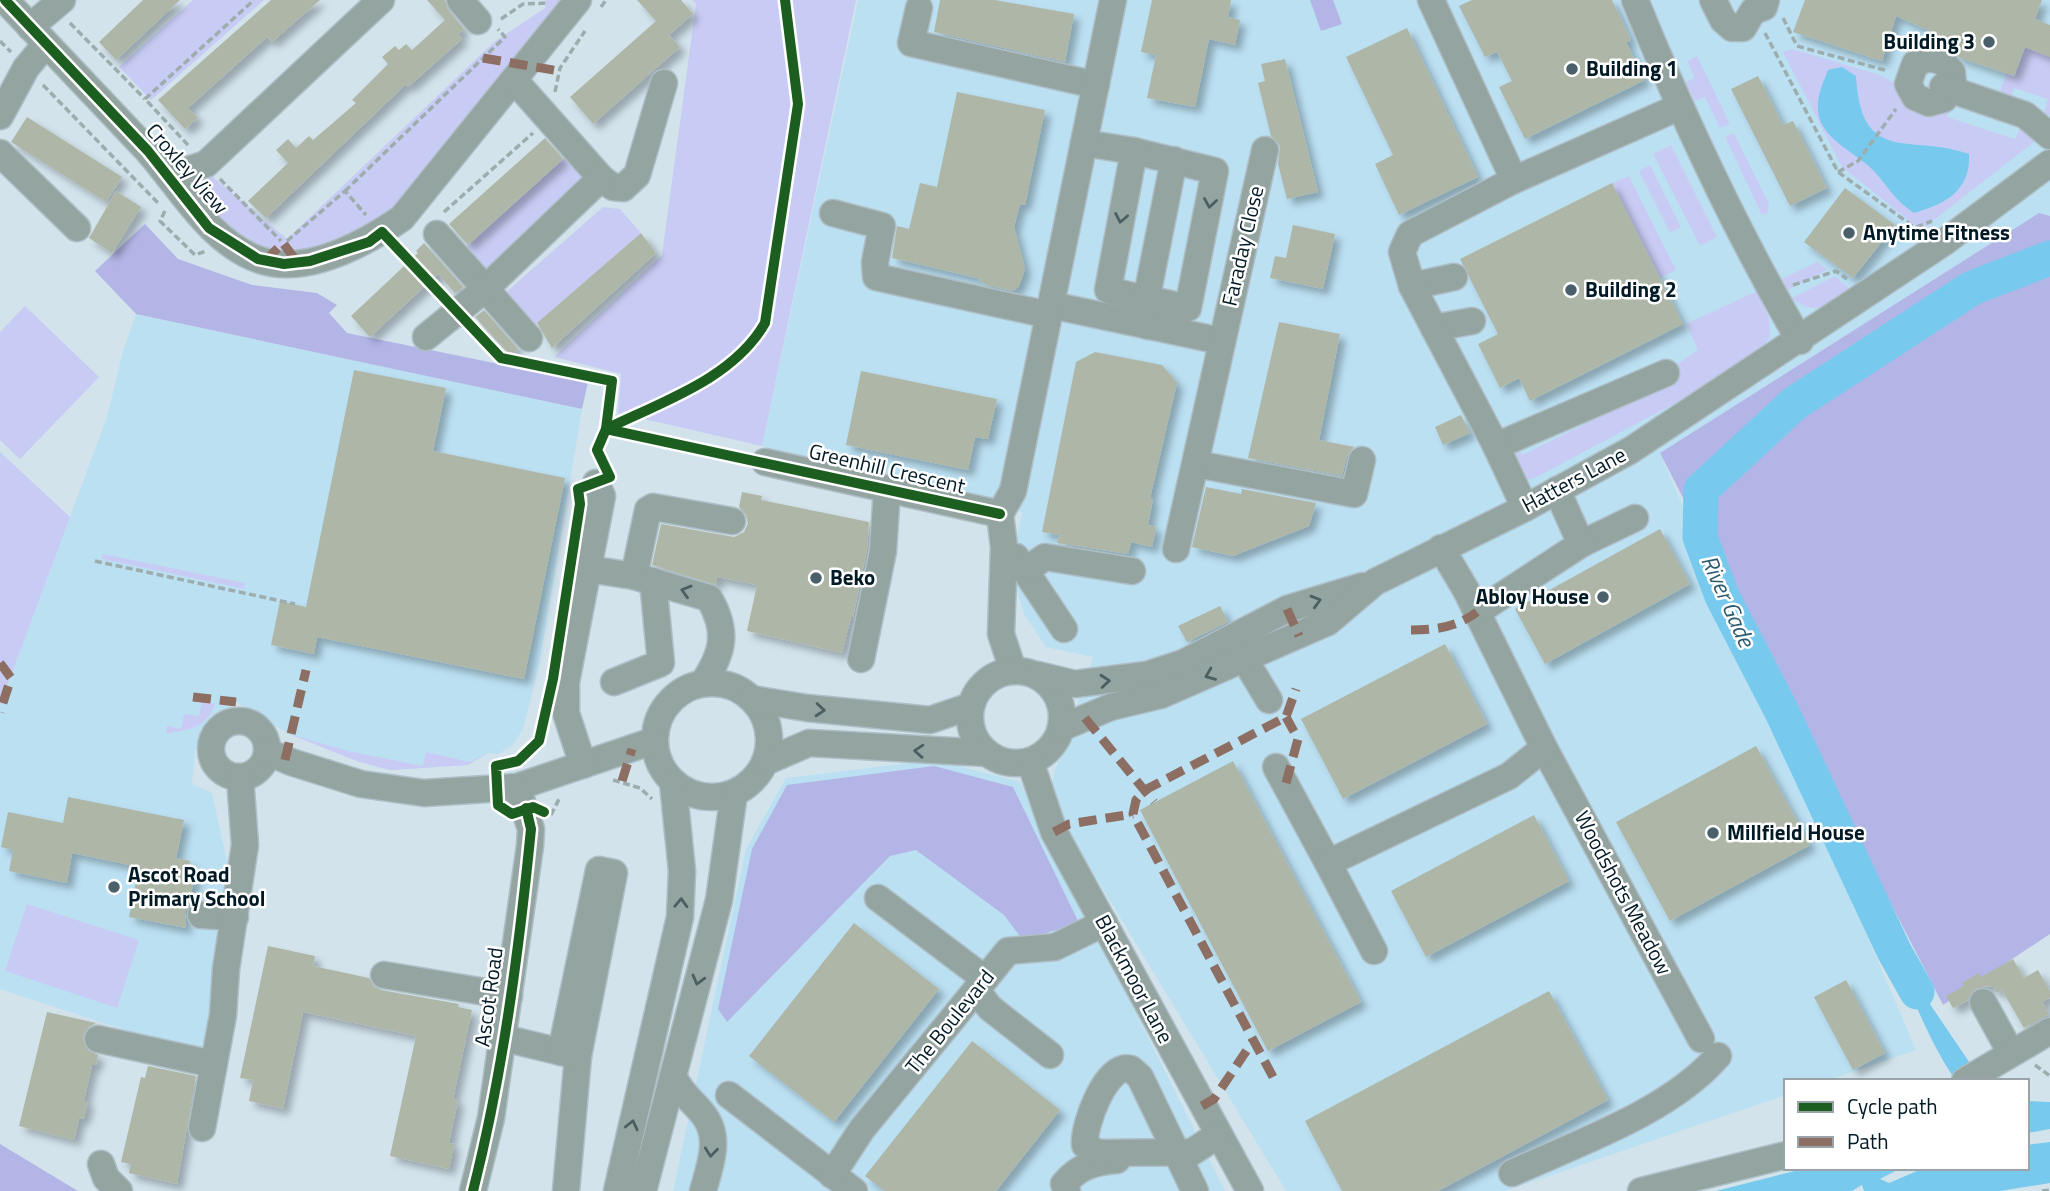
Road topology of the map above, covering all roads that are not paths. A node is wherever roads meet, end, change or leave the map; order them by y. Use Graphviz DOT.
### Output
graph roads {
  1 [pos="5,0"];
  2 [pos="381,0"];
  3 [pos="460,0"];
  4 [pos="1113,0"];
  5 [pos="1431,0"];
  6 [pos="1635,0"];
  7 [pos="1713,0"];
  8 [pos="59,4"];
  9 [pos="1761,6"];
  10 [pos="919,8"];
  11 [pos="589,11"];
  12 [pos="478,21"];
  13 [pos="38,36"];
  14 [pos="514,80"];
  15 [pos="664,83"];
  16 [pos="1096,85"];
  17 [pos="1942,87"];
  18 [pos="1679,107"];
  19 [pos="0,116"];
  20 [pos="2050,136"];
  21 [pos="1084,144"];
  22 [pos="1265,150"];
  23 [pos="1134,151"];
  24 [pos="0,153"];
  25 [pos="1174,160"];
  26 [pos="2050,163"];
  27 [pos="169,176"];
  28 [pos="601,178"];
  29 [pos="1514,180"];
  30 [pos="834,212"];
  31 [pos="438,224"];
  32 [pos="77,228"];
  33 [pos="1454,277"];
  34 [pos="1412,286"];
  35 [pos="485,289"];
  36 [pos="1050,310"];
  37 [pos="1147,312"];
  38 [pos="1472,321"];
  39 [pos="1434,328"];
  40 [pos="426,337"];
  41 [pos="529,338"];
  42 [pos="1222,341"];
  43 [pos="1800,341"];
  44 [pos="1666,373"];
  45 [pos="1496,446"];
  46 [pos="1362,460"];
  47 [pos="765,462"];
  48 [pos="1196,464"];
  49 [pos="596,483"];
  50 [pos="887,489"];
  51 [pos="1557,491"];
  52 [pos="1525,508"];
  53 [pos="1000,514"];
  54 [pos="1635,518"];
  55 [pos="732,522"];
  56 [pos="1581,544"];
  57 [pos="1004,547"];
  58 [pos="1441,548"];
  59 [pos="1176,550"];
  60 [pos="587,569"];
  61 [pos="1025,571"];
  62 [pos="1132,571"];
  63 [pos="643,578"];
  64 [pos="1375,582"];
  65 [pos="1477,612"];
  66 [pos="1064,629"];
  67 [pos="861,659"];
  68 [pos="1245,660"];
  69 [pos="1025,673"];
  70 [pos="614,681"];
  71 [pos="703,683"];
  72 [pos="752,699"];
  73 [pos="1269,700"];
  74 [pos="971,706"];
  75 [pos="1061,727"];
  76 [pos="653,741"];
  77 [pos="1544,748"];
  78 [pos="268,752"];
  79 [pos="987,753"];
  80 [pos="1031,761"];
  81 [pos="765,762"];
  82 [pos="1276,767"];
  83 [pos="569,775"];
  84 [pos="240,777"];
  85 [pos="673,783"];
  86 [pos="517,787"];
  87 [pos="734,793"];
  88 [pos="1328,863"];
  89 [pos="878,898"];
  90 [pos="201,915"];
  91 [pos="234,917"];
  92 [pos="1104,923"];
  93 [pos="1374,951"];
  94 [pos="384,975"];
  95 [pos="980,984"];
  96 [pos="509,996"];
  97 [pos="1983,1002"];
  98 [pos="2046,1033"];
  99 [pos="503,1038"];
  100 [pos="98,1039"];
  101 [pos="570,1054"];
  102 [pos="1050,1055"];
  103 [pos="2004,1057"];
  104 [pos="213,1064"];
  105 [pos="673,1076"];
  106 [pos="1968,1079"];
  107 [pos="729,1094"];
  108 [pos="202,1128"];
  109 [pos="1218,1135"];
  110 [pos="1168,1153"];
  111 [pos="1784,1155"];
  112 [pos="101,1164"];
  113 [pos="1512,1173"];
  114 [pos="832,1175"];
  115 [pos="119,1191"];
  116 [pos="473,1191"];
  117 [pos="566,1191"];
  118 [pos="617,1191"];
  119 [pos="643,1191"];
  120 [pos="703,1191"];
  121 [pos="854,1191"];
  122 [pos="1067,1191"];
  123 [pos="1195,1191"];
  124 [pos="1250,1191"];
  125 [pos="1641,1191"];
  1 -- 13 [label="street, Croxley View"];
  2 -- 27 [label="street, Croxley View"];
  3 -- 12 [label="street"];
  4 -- 16 [label="street"];
  5 -- 29 [label="street"];
  6 -- 18 [label="street"];
  7 -- 9 [label="street"];
  8 -- 13 [label="street"];
  10 -- 16 [label="street"];
  11 -- 14 [label="street, Croxley View"];
  13 -- 19 [label="street"];
  13 -- 27 [label="street, Croxley View"];
  14 -- 27 [label="street, Croxley View"];
  14 -- 28 [label="street"];
  15 -- 28 [label="street"];
  16 -- 21 [label="street"];
  17 -- 20 [label="street"];
  18 -- 29 [label="street"];
  18 -- 43 [label="street"];
  21 -- 23 [label="street"];
  21 -- 36 [label="street"];
  22 -- 42 [label="street, Faraday Close"];
  23 -- 25 [label="street"];
  23 -- 37 [label="street, one-way"];
  24 -- 32 [label="street"];
  25 -- 37 [label="street"];
  25 -- 37 [label="street, one-way"];
  26 -- 43 [label="street, Hatters Lane"];
  28 -- 35 [label="street"];
  29 -- 34 [label="street"];
  30 -- 36 [label="street"];
  31 -- 35 [label="street"];
  33 -- 34 [label="street"];
  34 -- 39 [label="street"];
  35 -- 40 [label="street"];
  35 -- 41 [label="street"];
  36 -- 37 [label="street"];
  36 -- 53 [label="street"];
  37 -- 42 [label="street"];
  38 -- 39 [label="street"];
  39 -- 45 [label="street"];
  42 -- 48 [label="street, Faraday Close"];
  43 -- 51 [label="street, Hatters Lane"];
  44 -- 45 [label="street"];
  45 -- 52 [label="street"];
  46 -- 48 [label="street"];
  47 -- 50 [label="street, Greenhill Crescent"];
  48 -- 59 [label="street, Faraday Close"];
  49 -- 60 [label="street"];
  50 -- 53 [label="street, Greenhill Crescent"];
  50 -- 67 [label="street"];
  51 -- 52 [label="street, Hatters Lane"];
  51 -- 56 [label="street"];
  52 -- 58 [label="street, Hatters Lane"];
  53 -- 57 [label="street"];
  54 -- 56 [label="street"];
  55 -- 63 [label="street"];
  56 -- 65 [label="street"];
  57 -- 61 [label="street"];
  57 -- 69 [label="street"];
  58 -- 64 [label="street, Hatters Lane"];
  58 -- 65 [label="street, Woodshots Meadow"];
  60 -- 63 [label="street"];
  60 -- 83 [label="street"];
  61 -- 62 [label="street"];
  61 -- 66 [label="street"];
  63 -- 70 [label="street"];
  71 -- 63 [label="street, one-way"];
  64 -- 68 [label="street, Hatters Lane"];
  69 -- 64 [label="street, one-way"];
  65 -- 77 [label="street, Woodshots Meadow"];
  68 -- 73 [label="street"];
  68 -- 75 [label="street, Hatters Lane, one-way"];
  69 -- 74 [label="street"];
  69 -- 75 [label="street"];
  71 -- 72 [label="street"];
  71 -- 76 [label="street"];
  72 -- 74 [label="street, one-way"];
  72 -- 81 [label="street"];
  74 -- 79 [label="street"];
  75 -- 80 [label="street"];
  76 -- 83 [label="street"];
  76 -- 85 [label="street"];
  77 -- 88 [label="street"];
  77 -- 113 [label="street, Woodshots Meadow"];
  78 -- 84 [label="street"];
  78 -- 84 [label="street"];
  78 -- 86 [label="street"];
  79 -- 80 [label="street"];
  79 -- 81 [label="street, one-way"];
  80 -- 92 [label="street, Blackmoor Lane"];
  81 -- 87 [label="street"];
  82 -- 88 [label="street"];
  83 -- 86 [label="street"];
  84 -- 91 [label="street"];
  85 -- 87 [label="street"];
  118 -- 85 [label="street, one-way"];
  86 -- 96 [label="street, Ascot Road"];
  87 -- 105 [label="street, one-way"];
  88 -- 93 [label="street"];
  89 -- 95 [label="street"];
  90 -- 91 [label="street"];
  91 -- 104 [label="street"];
  92 -- 95 [label="street, The Boulevard"];
  92 -- 109 [label="street, Blackmoor Lane"];
  94 -- 96 [label="street"];
  95 -- 102 [label="street"];
  95 -- 114 [label="street, The Boulevard"];
  96 -- 99 [label="street, Ascot Road"];
  97 -- 103 [label="street"];
  98 -- 103 [label="street"];
  99 -- 101 [label="street"];
  99 -- 116 [label="street, Ascot Road"];
  100 -- 104 [label="street"];
  101 -- 101 [label="street"];
  101 -- 117 [label="street"];
  103 -- 106 [label="street"];
  104 -- 108 [label="street"];
  105 -- 119 [label="street"];
  105 -- 120 [label="street, one-way"];
  107 -- 114 [label="street"];
  109 -- 110 [label="street"];
  109 -- 124 [label="street, Blackmoor Lane"];
  110 -- 122 [label="street"];
  110 -- 123 [label="street"];
  111 -- 125 [label="street"];
  112 -- 115 [label="street"];
  114 -- 121 [label="street"];
}
